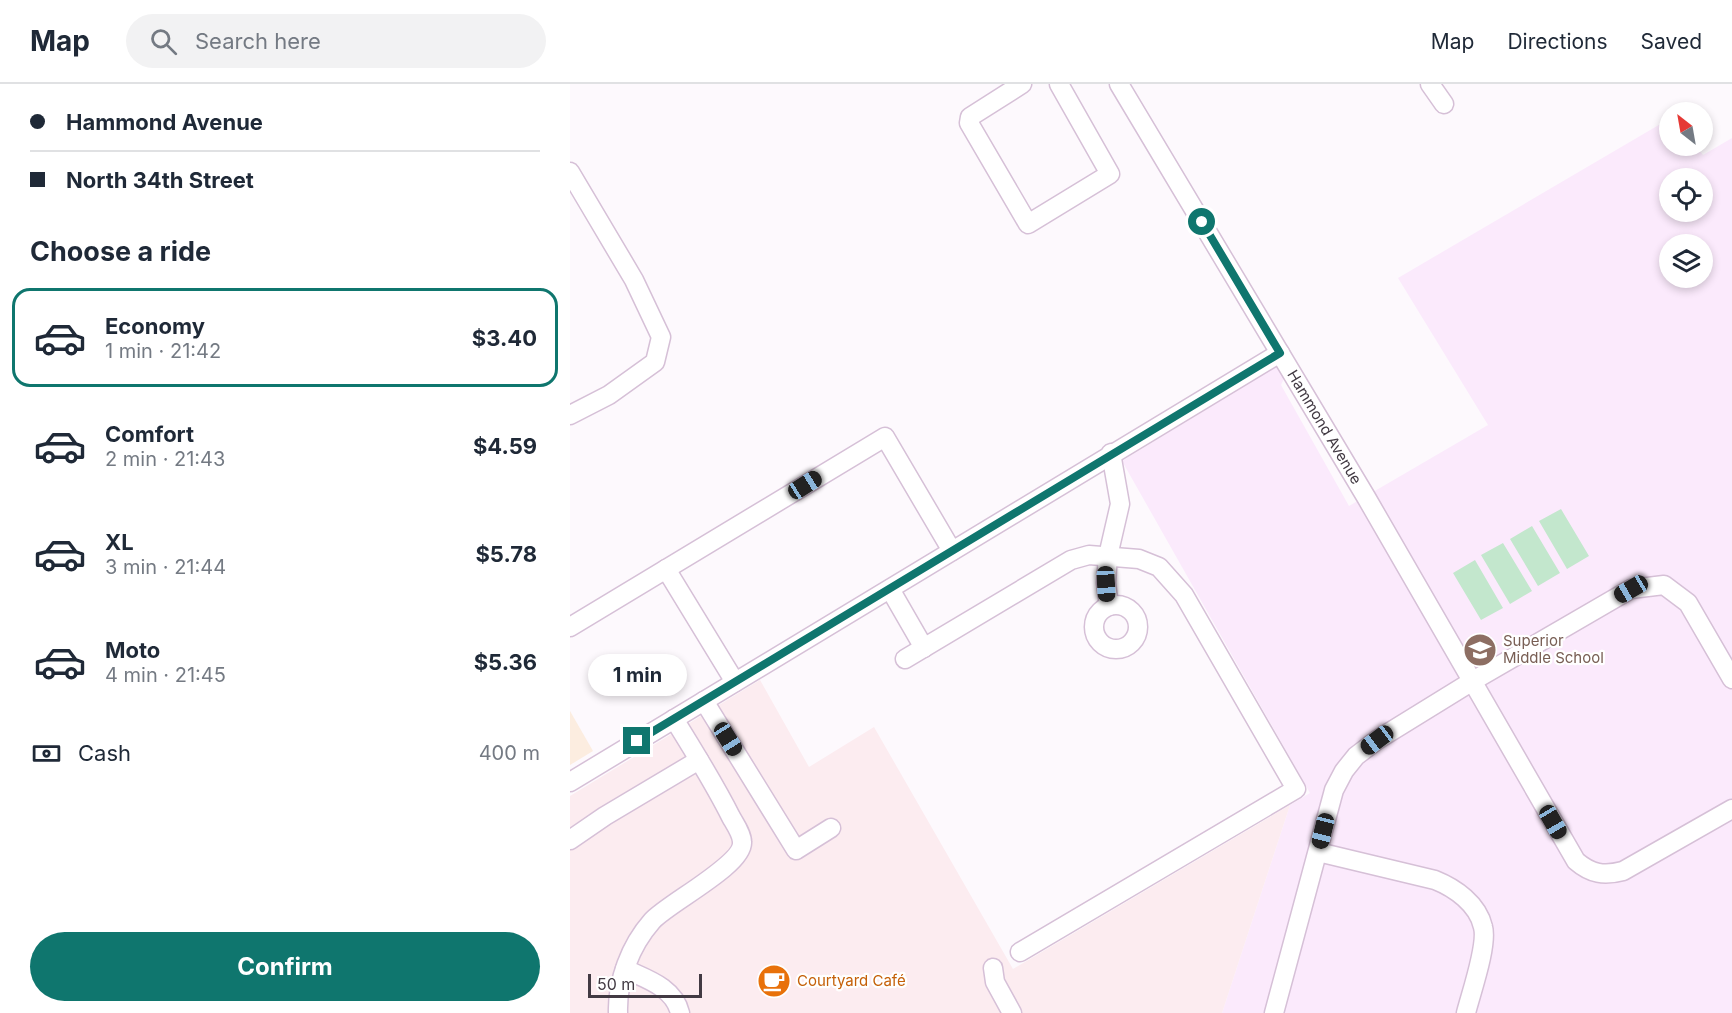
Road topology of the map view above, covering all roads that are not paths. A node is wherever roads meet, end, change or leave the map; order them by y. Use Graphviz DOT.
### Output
graph roads {
  1 [pos="1022,84"];
  2 [pos="1119,84"];
  3 [pos="1430,84"];
  4 [pos="1063,85"];
  5 [pos="1444,104"];
  6 [pos="570,172"];
  7 [pos="1280,353"];
  8 [pos="570,415"];
  9 [pos="1111,453"];
  10 [pos="952,551"];
  11 [pos="1108,556"];
  12 [pos="666,569"];
  13 [pos="890,589"];
  14 [pos="1109,606"];
  15 [pos="570,627"];
  16 [pos="924,648"];
  17 [pos="905,660"];
  18 [pos="1732,680"];
  19 [pos="735,682"];
  20 [pos="1471,682"];
  21 [pos="704,701"];
  22 [pos="674,718"];
  23 [pos="699,760"];
  24 [pos="570,782"];
  25 [pos="1732,809"];
  26 [pos="831,828"];
  27 [pos="570,840"];
  28 [pos="1318,852"];
  29 [pos="1020,952"];
  30 [pos="993,968"];
  31 [pos="625,969"];
  32 [pos="618,1013"];
  33 [pos="680,1013"];
  34 [pos="1012,1013"];
  35 [pos="1274,1013"];
  36 [pos="1466,1013"];
  1 -- 4 [label="street"];
  2 -- 7 [label="street, Hammond Avenue"];
  3 -- 5 [label="street"];
  6 -- 8 [label="street"];
  7 -- 9 [label="street"];
  7 -- 20 [label="street, Hammond Avenue"];
  9 -- 10 [label="street"];
  9 -- 11 [label="street"];
  10 -- 12 [label="street"];
  10 -- 13 [label="street"];
  11 -- 14 [label="street"];
  11 -- 16 [label="street"];
  11 -- 29 [label="street"];
  12 -- 15 [label="street"];
  12 -- 19 [label="street"];
  13 -- 16 [label="street"];
  13 -- 19 [label="street"];
  16 -- 17 [label="street"];
  18 -- 20 [label="street"];
  19 -- 21 [label="street"];
  20 -- 25 [label="street, Hammond Avenue"];
  20 -- 28 [label="street"];
  21 -- 22 [label="street"];
  21 -- 26 [label="street"];
  22 -- 23 [label="street"];
  22 -- 24 [label="street"];
  23 -- 27 [label="street"];
  23 -- 31 [label="street"];
  28 -- 35 [label="street"];
  28 -- 36 [label="street"];
  30 -- 34 [label="street"];
  31 -- 32 [label="street"];
  31 -- 33 [label="street"];
}
